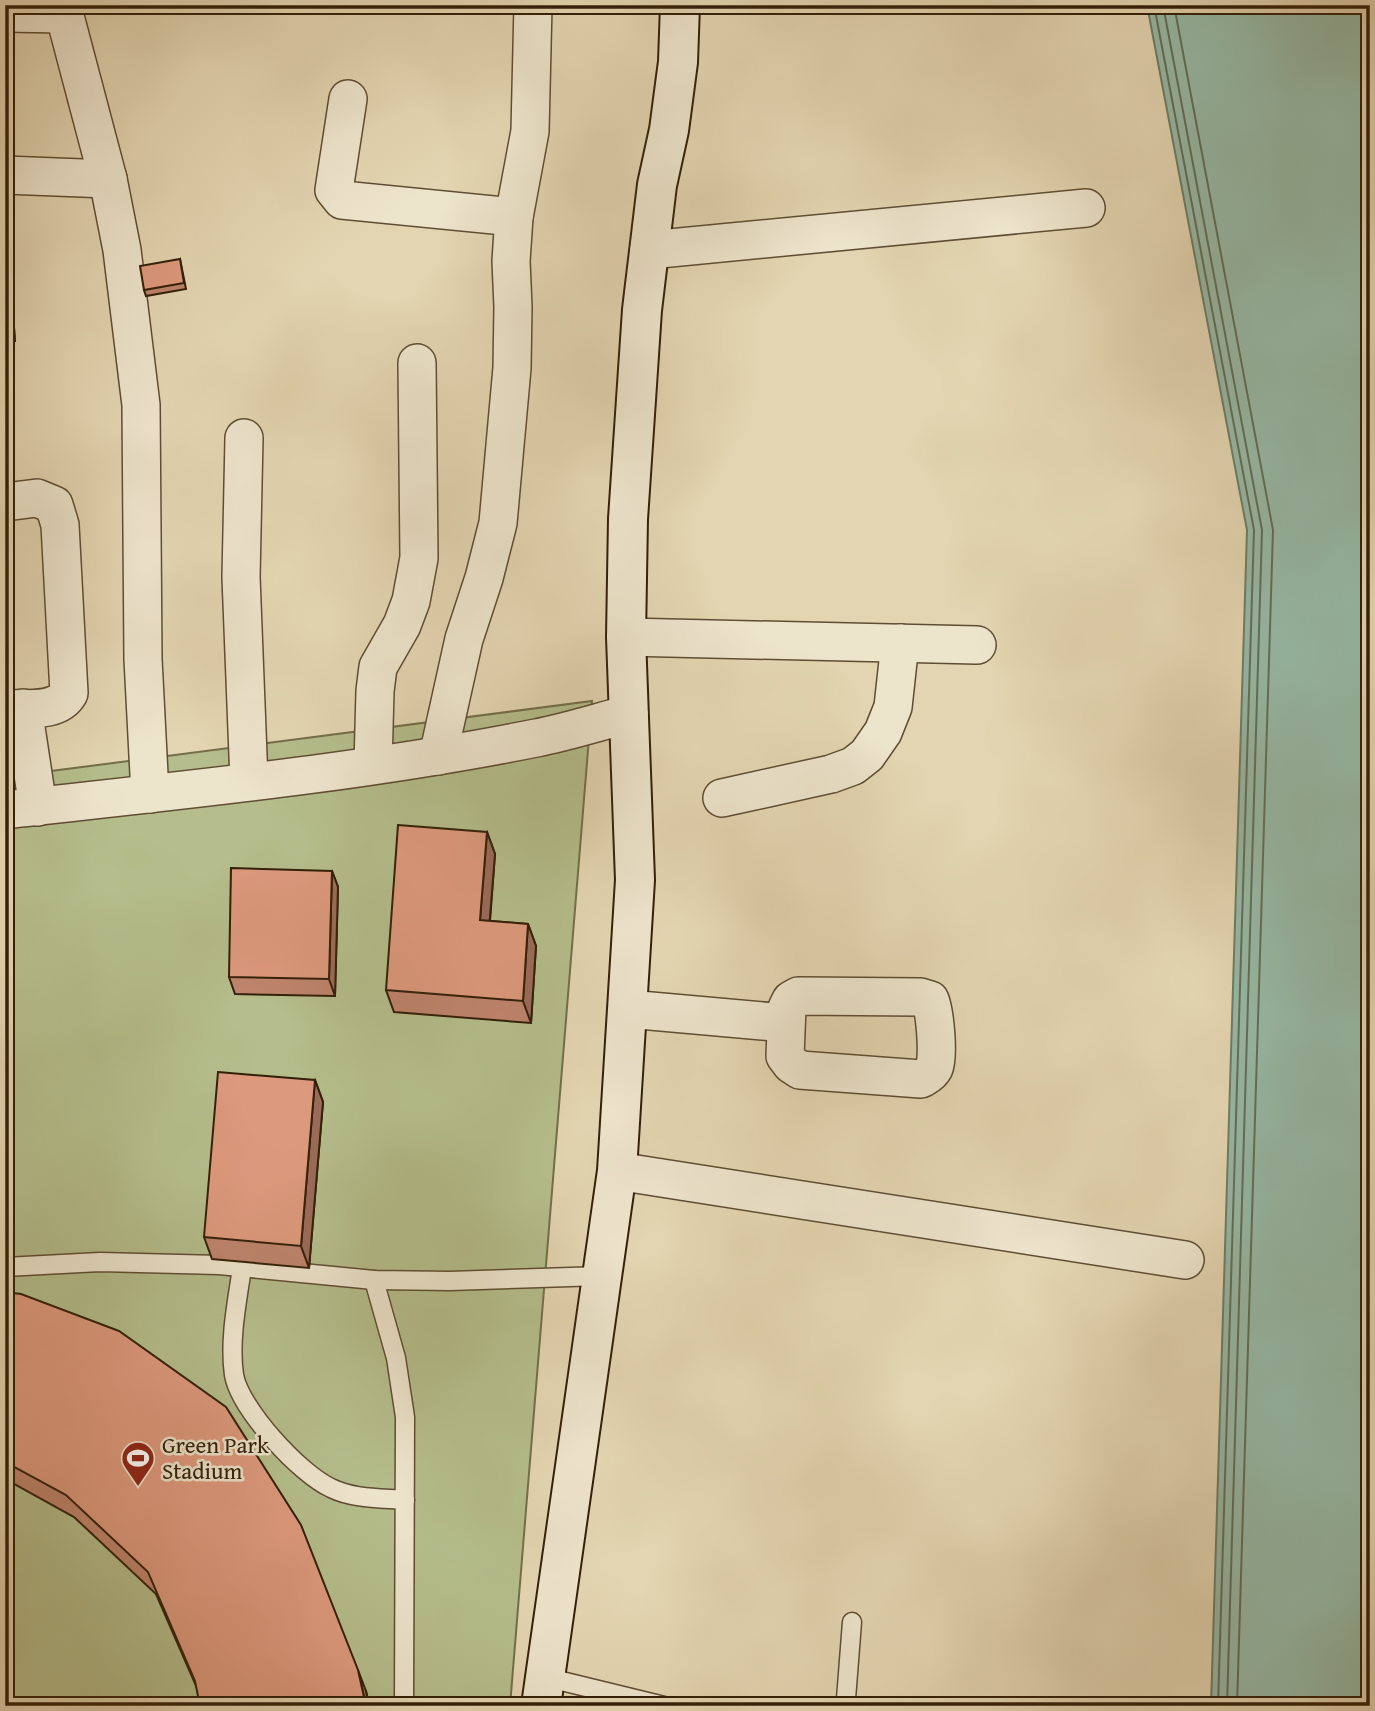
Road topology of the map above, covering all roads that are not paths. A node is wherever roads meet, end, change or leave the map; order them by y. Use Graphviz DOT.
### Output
graph roads {
  1 [pos="533,5"];
  2 [pos="680,5"];
  3 [pos="63,10"];
  4 [pos="5,13"];
  5 [pos="348,99"];
  6 [pos="5,175"];
  7 [pos="108,179"];
  8 [pos="1086,208"];
  9 [pos="514,217"];
  10 [pos="649,250"];
  11 [pos="417,363"];
  12 [pos="244,438"];
  13 [pos="5,502"];
  14 [pos="626,637"];
  15 [pos="900,643"];
  16 [pos="977,645"];
  17 [pos="14,709"];
  18 [pos="629,714"];
  19 [pos="438,756"];
  20 [pos="373,765"];
  21 [pos="249,782"];
  22 [pos="150,794"];
  23 [pos="722,798"];
  24 [pos="21,809"];
  25 [pos="628,1009"];
  26 [pos="785,1023"];
  27 [pos="617,1171"];
  28 [pos="1185,1260"];
  29 [pos="5,1267"];
  30 [pos="242,1268"];
  31 [pos="602,1276"];
  32 [pos="374,1280"];
  33 [pos="405,1500"];
  34 [pos="852,1622"];
  35 [pos="543,1691"];
  36 [pos="404,1706"];
  37 [pos="664,1706"];
  38 [pos="844,1706"];
  1 -- 9 [label="street"];
  2 -- 10 [label="street"];
  3 -- 4 [label="street"];
  3 -- 7 [label="street"];
  5 -- 9 [label="street"];
  6 -- 7 [label="street"];
  7 -- 22 [label="street"];
  8 -- 10 [label="street"];
  9 -- 19 [label="street"];
  10 -- 14 [label="street"];
  11 -- 20 [label="street"];
  12 -- 21 [label="street"];
  13 -- 17 [label="street"];
  14 -- 15 [label="street"];
  14 -- 18 [label="street"];
  15 -- 16 [label="street"];
  15 -- 23 [label="street"];
  17 -- 24 [label="street"];
  18 -- 19 [label="street"];
  18 -- 25 [label="street"];
  19 -- 20 [label="street"];
  20 -- 21 [label="street"];
  21 -- 22 [label="street"];
  22 -- 24 [label="street"];
  25 -- 26 [label="street"];
  25 -- 27 [label="street"];
  27 -- 28 [label="street"];
  27 -- 31 [label="street"];
  29 -- 30 [label="lane"];
  30 -- 32 [label="lane"];
  30 -- 33 [label="lane"];
  31 -- 32 [label="lane"];
  31 -- 35 [label="street"];
  32 -- 33 [label="lane"];
  33 -- 36 [label="lane"];
  34 -- 38 [label="lane"];
  35 -- 37 [label="lane"];
}
